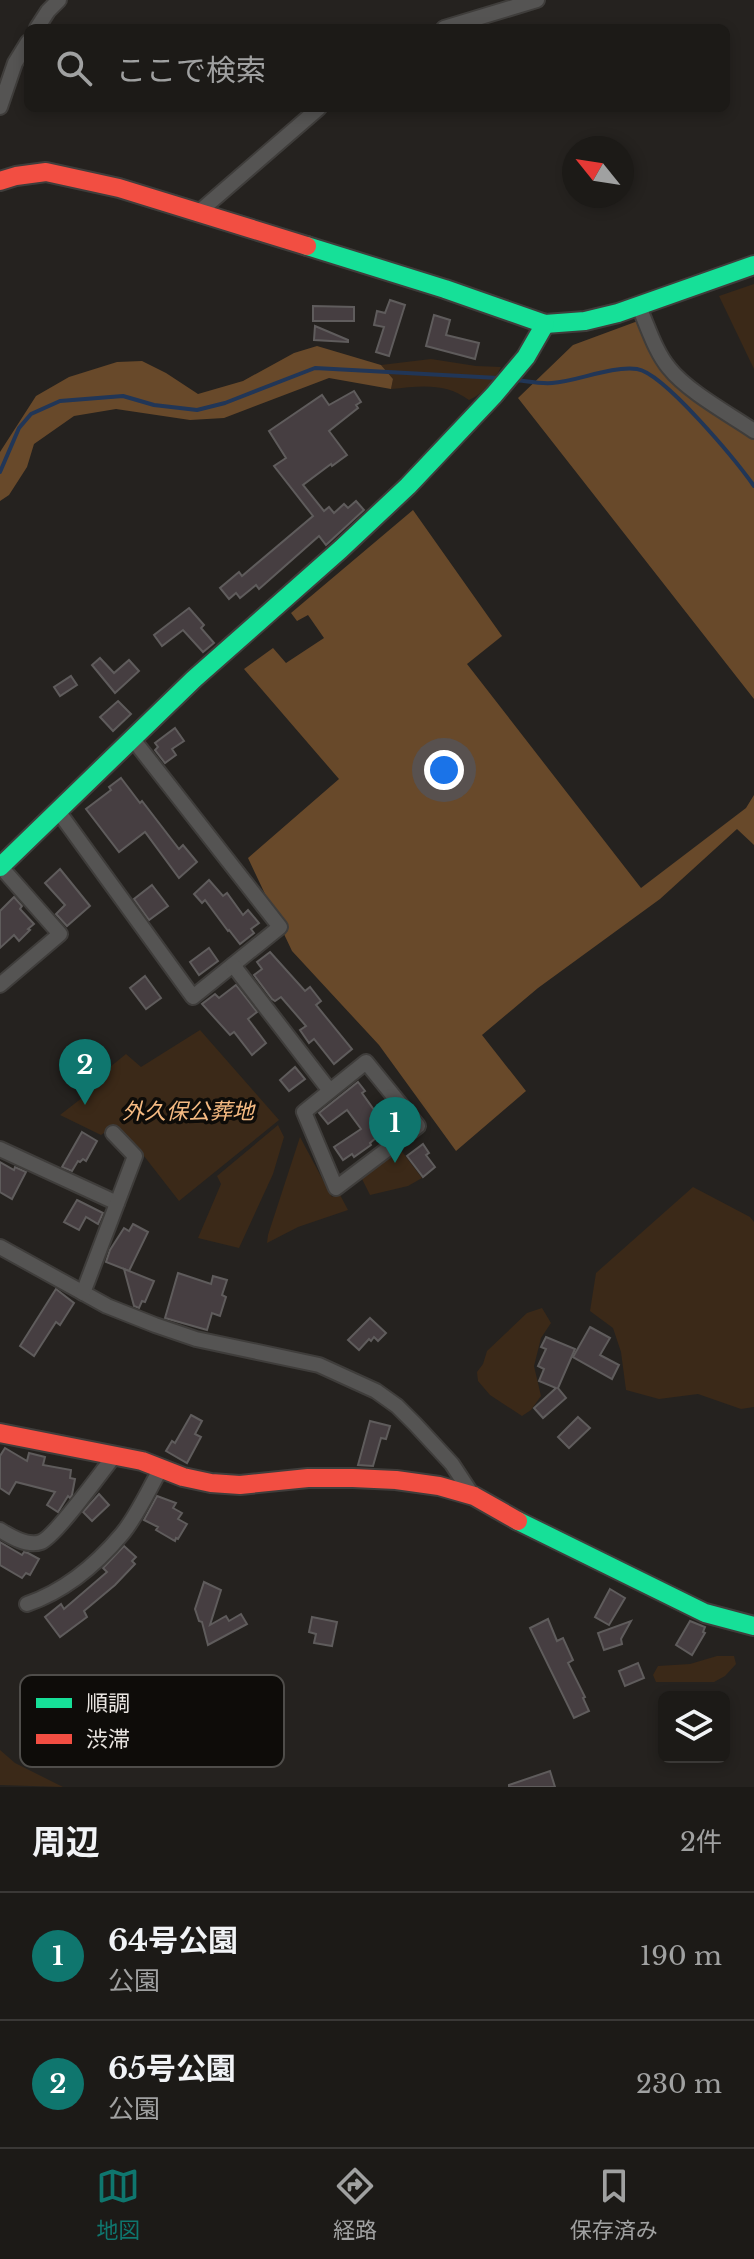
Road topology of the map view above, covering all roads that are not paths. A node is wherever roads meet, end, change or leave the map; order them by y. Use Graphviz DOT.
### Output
graph roads {
  1 [pos="59,0"];
  2 [pos="537,0"];
  3 [pos="40,24"];
  4 [pos="457,24"];
  5 [pos="24,48"];
  6 [pos="0,107"];
  7 [pos="314,112"];
  8 [pos="0,181"];
  9 [pos="199,212"];
  10 [pos="754,265"];
  11 [pos="639,307"];
  12 [pos="545,324"];
  13 [pos="754,431"];
  14 [pos="132,738"];
  15 [pos="58,811"];
  16 [pos="0,866"];
  17 [pos="233,965"];
  18 [pos="0,985"];
  19 [pos="330,1091"];
  20 [pos="113,1133"];
  21 [pos="0,1149"];
  22 [pos="117,1203"];
  23 [pos="0,1247"];
  24 [pos="83,1293"];
  25 [pos="1,1436"];
  26 [pos="115,1455"];
  27 [pos="160,1470"];
  28 [pos="473,1496"];
  29 [pos="0,1530"];
  30 [pos="27,1604"];
  31 [pos="754,1626"];
  1 -- 3 [label="street"];
  2 -- 4 [label="street"];
  5 -- 6 [label="street"];
  7 -- 9 [label="street"];
  8 -- 9 [label="street"];
  9 -- 12 [label="street"];
  10 -- 11 [label="street"];
  11 -- 12 [label="street"];
  11 -- 13 [label="street"];
  12 -- 14 [label="street"];
  14 -- 15 [label="street"];
  14 -- 17 [label="street"];
  15 -- 16 [label="street"];
  15 -- 17 [label="street"];
  16 -- 18 [label="street"];
  17 -- 19 [label="street"];
  19 -- 19 [label="street"];
  20 -- 22 [label="street"];
  21 -- 22 [label="street"];
  22 -- 24 [label="street"];
  23 -- 24 [label="street"];
  24 -- 28 [label="street"];
  25 -- 26 [label="street"];
  26 -- 27 [label="street"];
  26 -- 29 [label="street"];
  27 -- 28 [label="street"];
  27 -- 30 [label="street"];
  28 -- 31 [label="street"];
}
